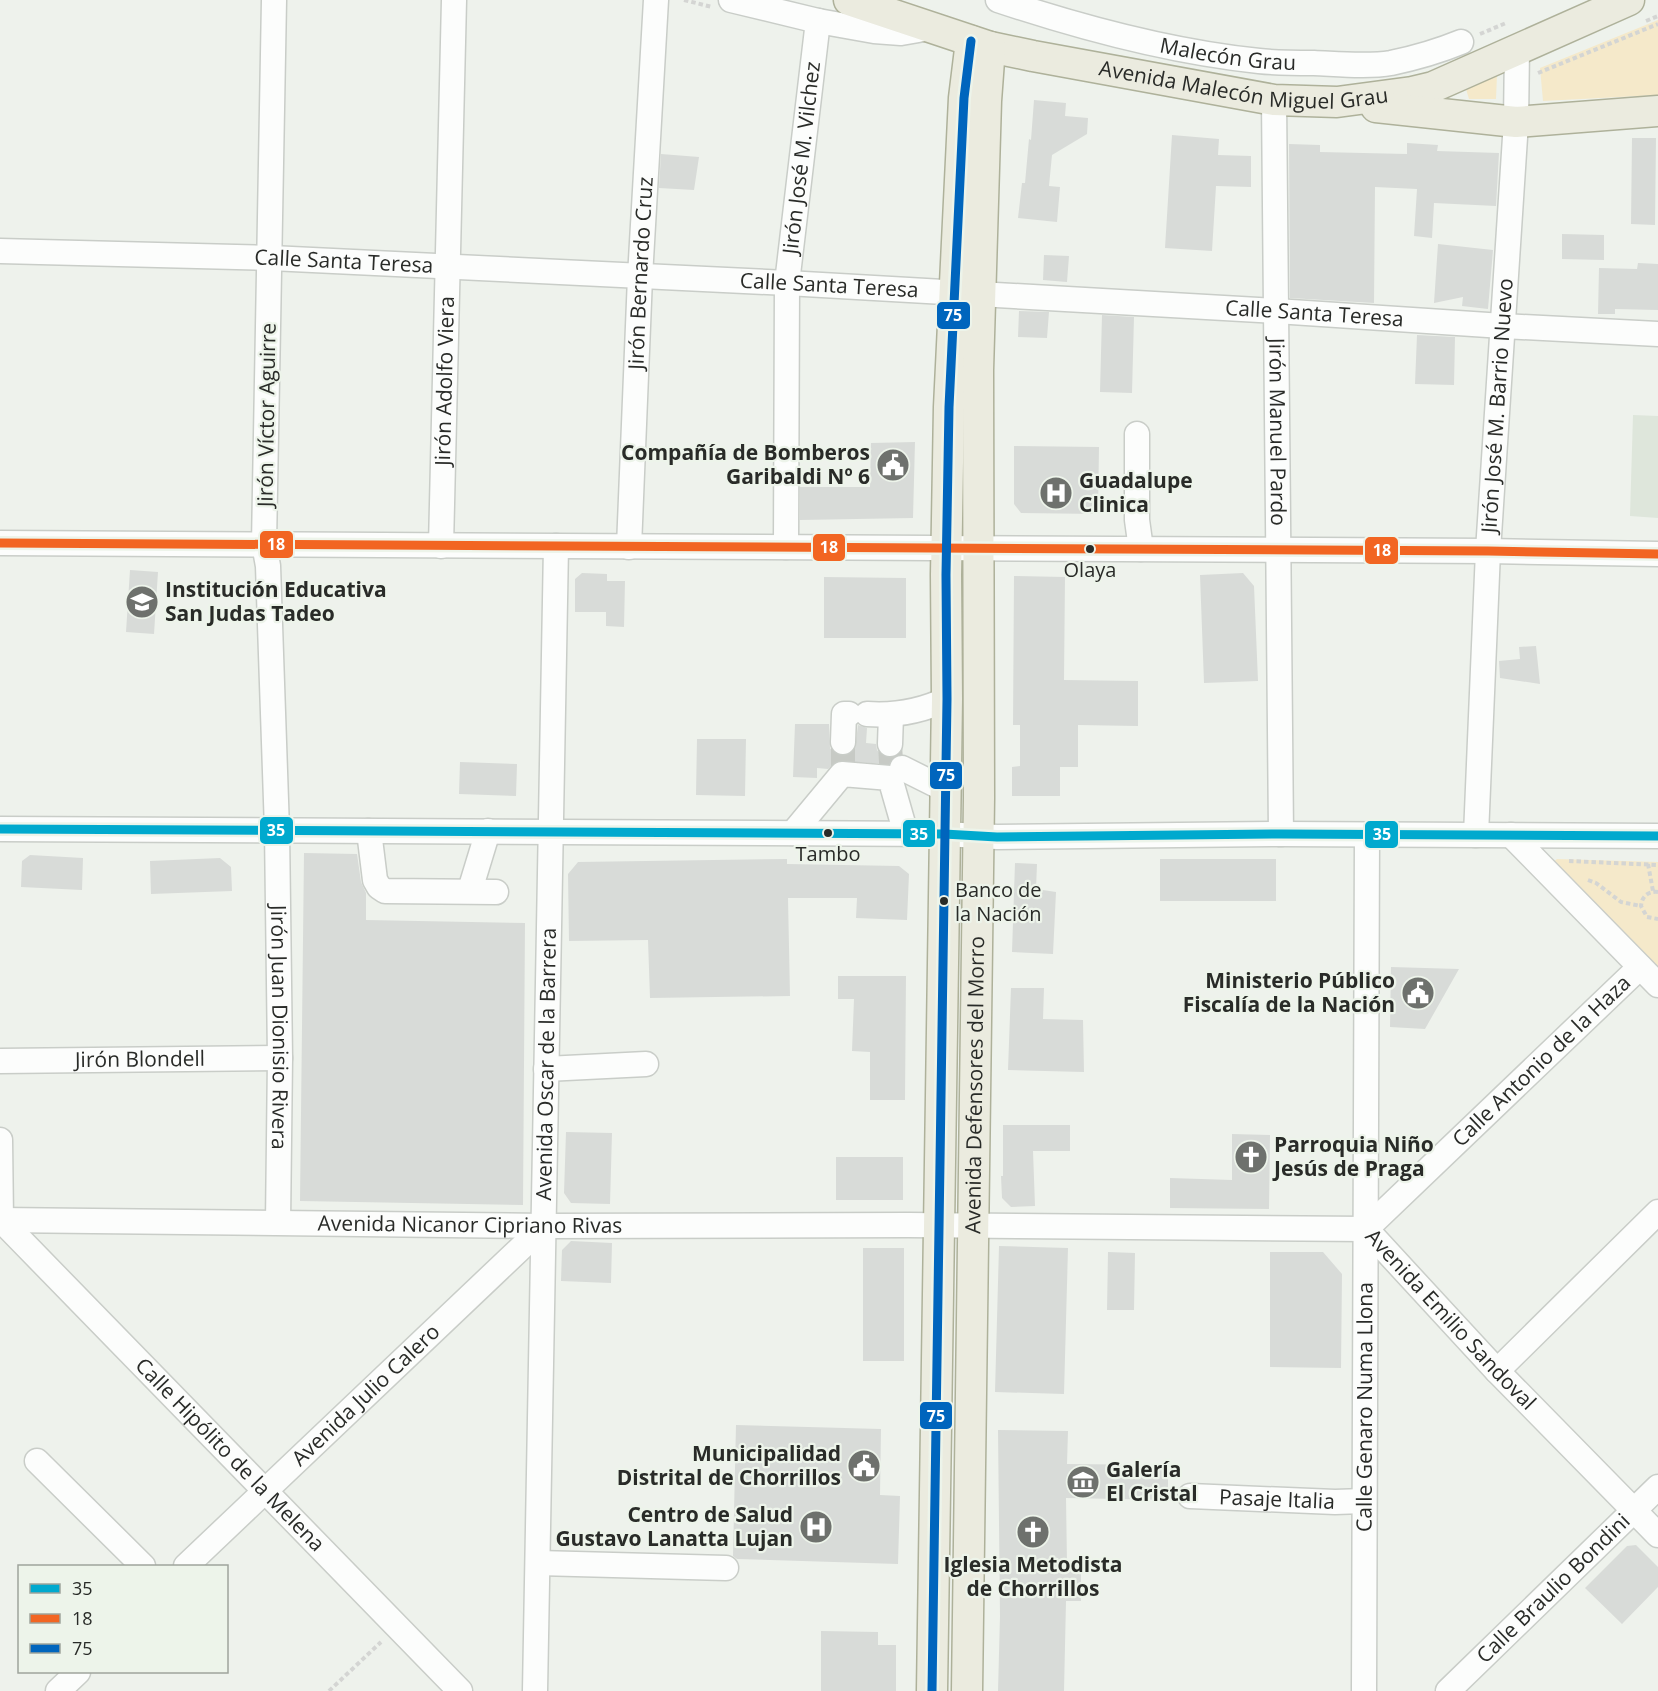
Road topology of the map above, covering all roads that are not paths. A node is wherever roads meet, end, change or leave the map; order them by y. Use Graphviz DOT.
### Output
graph roads {
  1 [pos="274,0"];
  2 [pos="454,0"];
  3 [pos="656,0"];
  4 [pos="731,0"];
  5 [pos="849,0"];
  6 [pos="998,0"];
  7 [pos="1629,0"];
  8 [pos="818,21"];
  9 [pos="930,28"];
  10 [pos="1461,42"];
  11 [pos="980,44"];
  12 [pos="1517,48"];
  13 [pos="1274,100"];
  14 [pos="1337,102"];
  15 [pos="1658,111"];
  16 [pos="1516,122"];
  17 [pos="0,251"];
  18 [pos="270,258"];
  19 [pos="448,266"];
  20 [pos="640,277"];
  21 [pos="787,283"];
  22 [pos="967,292"];
  23 [pos="1276,311"];
  24 [pos="1503,326"];
  25 [pos="1658,334"];
  26 [pos="1137,434"];
  27 [pos="0,543"];
  28 [pos="264,544"];
  29 [pos="441,546"];
  30 [pos="556,546"];
  31 [pos="628,546"];
  32 [pos="786,548"];
  33 [pos="946,549"];
  34 [pos="979,549"];
  35 [pos="1141,549"];
  36 [pos="1278,550"];
  37 [pos="1488,551"];
  38 [pos="1658,554"];
  39 [pos="947,699"];
  40 [pos="869,715"];
  41 [pos="843,742"];
  42 [pos="890,744"];
  43 [pos="894,772"];
  44 [pos="944,789"];
  45 [pos="0,829"];
  46 [pos="277,830"];
  47 [pos="369,831"];
  48 [pos="488,831"];
  49 [pos="551,832"];
  50 [pos="794,833"];
  51 [pos="906,834"];
  52 [pos="944,834"];
  53 [pos="1281,834"];
  54 [pos="1367,835"];
  55 [pos="1476,835"];
  56 [pos="1510,835"];
  57 [pos="979,836"];
  58 [pos="1658,836"];
  59 [pos="470,890"];
  60 [pos="496,891"];
  61 [pos="1640,967"];
  62 [pos="1658,985"];
  63 [pos="280,1058"];
  64 [pos="0,1061"];
  65 [pos="646,1064"];
  66 [pos="546,1069"];
  67 [pos="0,1140"];
  68 [pos="1658,1212"];
  69 [pos="0,1220"];
  70 [pos="278,1222"];
  71 [pos="940,1225"];
  72 [pos="544,1226"];
  73 [pos="974,1226"];
  74 [pos="1366,1229"];
  75 [pos="1497,1371"];
  76 [pos="38,1461"];
  77 [pos="1658,1486"];
  78 [pos="266,1490"];
  79 [pos="1190,1496"];
  80 [pos="1364,1501"];
  81 [pos="1634,1510"];
  82 [pos="1658,1535"];
  83 [pos="538,1563"];
  84 [pos="142,1565"];
  85 [pos="187,1565"];
  86 [pos="726,1568"];
  87 [pos="76,1673"];
  88 [pos="58,1691"];
  89 [pos="460,1691"];
  90 [pos="535,1691"];
  91 [pos="932,1691"];
  92 [pos="967,1691"];
  93 [pos="1364,1691"];
  94 [pos="1448,1691"];
  1 -- 18 [label="street, Jirón Víctor Aguirre"];
  2 -- 19 [label="street, Jirón Adolfo Viera"];
  3 -- 20 [label="street, Jirón Bernardo Cruz"];
  4 -- 8 [label="street"];
  5 -- 9 [label="main road, Avenida Malecón Miguel Grau"];
  6 -- 10 [label="street, Malecón Grau"];
  7 -- 12 [label="main road, Avenida Malecón Miguel Grau"];
  8 -- 9 [label="street"];
  8 -- 21 [label="street, Jirón José M. Vilchez"];
  9 -- 11 [label="main road, Avenida Malecón Miguel Grau"];
  11 -- 13 [label="main road, Avenida Malecón Miguel Grau"];
  11 -- 22 [label="main road, Avenida Defensores del Morro"];
  12 -- 14 [label="main road, Avenida Malecón Miguel Grau"];
  12 -- 16 [label="street, Jirón José M. Barrio Nuevo"];
  13 -- 14 [label="main road, Avenida Malecón Miguel Grau"];
  13 -- 23 [label="street, Jirón Manuel Pardo"];
  14 -- 16 [label="main road"];
  15 -- 16 [label="main road"];
  16 -- 24 [label="street, Jirón José M. Barrio Nuevo"];
  17 -- 18 [label="street, Calle Santa Teresa"];
  18 -- 19 [label="street, Calle Santa Teresa"];
  18 -- 28 [label="street, Jirón Víctor Aguirre"];
  19 -- 20 [label="street, Calle Santa Teresa"];
  19 -- 29 [label="street, Jirón Adolfo Viera"];
  20 -- 21 [label="street, Calle Santa Teresa"];
  20 -- 31 [label="street, Jirón Bernardo Cruz"];
  21 -- 22 [label="street, Calle Santa Teresa"];
  21 -- 32 [label="street, Jirón José M. Vilchez"];
  22 -- 23 [label="street, Calle Santa Teresa"];
  22 -- 33 [label="main road, Avenida Defensores del Morro"];
  22 -- 34 [label="main road, Avenida Defensores del Morro"];
  23 -- 24 [label="street, Calle Santa Teresa"];
  23 -- 36 [label="street, Jirón Manuel Pardo"];
  24 -- 25 [label="street, Calle Santa Teresa"];
  24 -- 37 [label="street, Jirón José M. Barrio Nuevo"];
  26 -- 35 [label="street"];
  27 -- 28 [label="street"];
  28 -- 29 [label="street"];
  28 -- 46 [label="street, Jirón Víctor Aguirre"];
  29 -- 30 [label="street"];
  30 -- 31 [label="street"];
  30 -- 49 [label="street, Avenida Oscar de la Barrera"];
  31 -- 32 [label="street"];
  32 -- 33 [label="street"];
  33 -- 34 [label="street"];
  33 -- 39 [label="main road, Avenida Defensores del Morro"];
  34 -- 35 [label="street"];
  34 -- 57 [label="main road, Avenida Defensores del Morro"];
  35 -- 36 [label="street"];
  36 -- 37 [label="street"];
  36 -- 53 [label="street, Jirón Manuel Pardo"];
  37 -- 38 [label="street"];
  37 -- 55 [label="street, Jirón José M. Barrio Nuevo"];
  39 -- 40 [label="street"];
  39 -- 44 [label="main road, Avenida Defensores del Morro"];
  40 -- 41 [label="street"];
  40 -- 42 [label="street"];
  43 -- 44 [label="street"];
  43 -- 50 [label="street"];
  43 -- 51 [label="street"];
  44 -- 52 [label="main road, Avenida Defensores del Morro"];
  45 -- 46 [label="street"];
  46 -- 47 [label="street"];
  46 -- 63 [label="street, Jirón Juan Dionisio Rivera"];
  47 -- 48 [label="street"];
  47 -- 59 [label="street"];
  48 -- 49 [label="street"];
  48 -- 59 [label="street"];
  49 -- 50 [label="street"];
  49 -- 66 [label="street, Avenida Oscar de la Barrera"];
  50 -- 51 [label="street"];
  51 -- 52 [label="street"];
  52 -- 57 [label="street"];
  52 -- 71 [label="main road, Avenida Defensores del Morro"];
  53 -- 54 [label="street"];
  53 -- 57 [label="street"];
  54 -- 55 [label="street"];
  54 -- 74 [label="street, Calle Genaro Numa Llona"];
  55 -- 56 [label="street"];
  56 -- 58 [label="street"];
  56 -- 61 [label="street"];
  57 -- 73 [label="main road, Avenida Defensores del Morro"];
  59 -- 60 [label="street"];
  61 -- 62 [label="street"];
  61 -- 74 [label="street, Calle Antonio de la Haza"];
  63 -- 64 [label="street, Jirón Blondell"];
  63 -- 70 [label="street, Jirón Juan Dionisio Rivera"];
  65 -- 66 [label="street"];
  66 -- 72 [label="street, Avenida Oscar de la Barrera"];
  67 -- 69 [label="street"];
  68 -- 75 [label="street"];
  69 -- 70 [label="street, Avenida Nicanor Cipriano Rivas"];
  69 -- 78 [label="street, Calle Hipólito de la Melena"];
  70 -- 72 [label="street, Avenida Nicanor Cipriano Rivas"];
  71 -- 72 [label="street, Avenida Nicanor Cipriano Rivas"];
  71 -- 73 [label="street, Avenida Nicanor Cipriano Rivas"];
  71 -- 91 [label="main road, Avenida Defensores del Morro"];
  72 -- 78 [label="street, Avenida Julio Calero"];
  72 -- 83 [label="street, Avenida Oscar de la Barrera"];
  73 -- 74 [label="street, Avenida Emilio Sandoval"];
  73 -- 92 [label="main road, Avenida Defensores del Morro"];
  74 -- 75 [label="street, Avenida Emilio Sandoval"];
  74 -- 80 [label="street, Calle Genaro Numa Llona"];
  75 -- 81 [label="street, Avenida Emilio Sandoval"];
  76 -- 84 [label="street"];
  77 -- 81 [label="street, Calle Braulio Bondini"];
  78 -- 85 [label="street, Avenida Julio Calero"];
  78 -- 89 [label="street, Calle Hipólito de la Melena"];
  79 -- 80 [label="street, Pasaje Italia"];
  80 -- 93 [label="street, Calle Genaro Numa Llona"];
  81 -- 82 [label="street, Avenida Emilio Sandoval"];
  81 -- 94 [label="street, Calle Braulio Bondini"];
  83 -- 86 [label="street"];
  83 -- 90 [label="street, Avenida Oscar de la Barrera"];
  87 -- 88 [label="street"];
}
